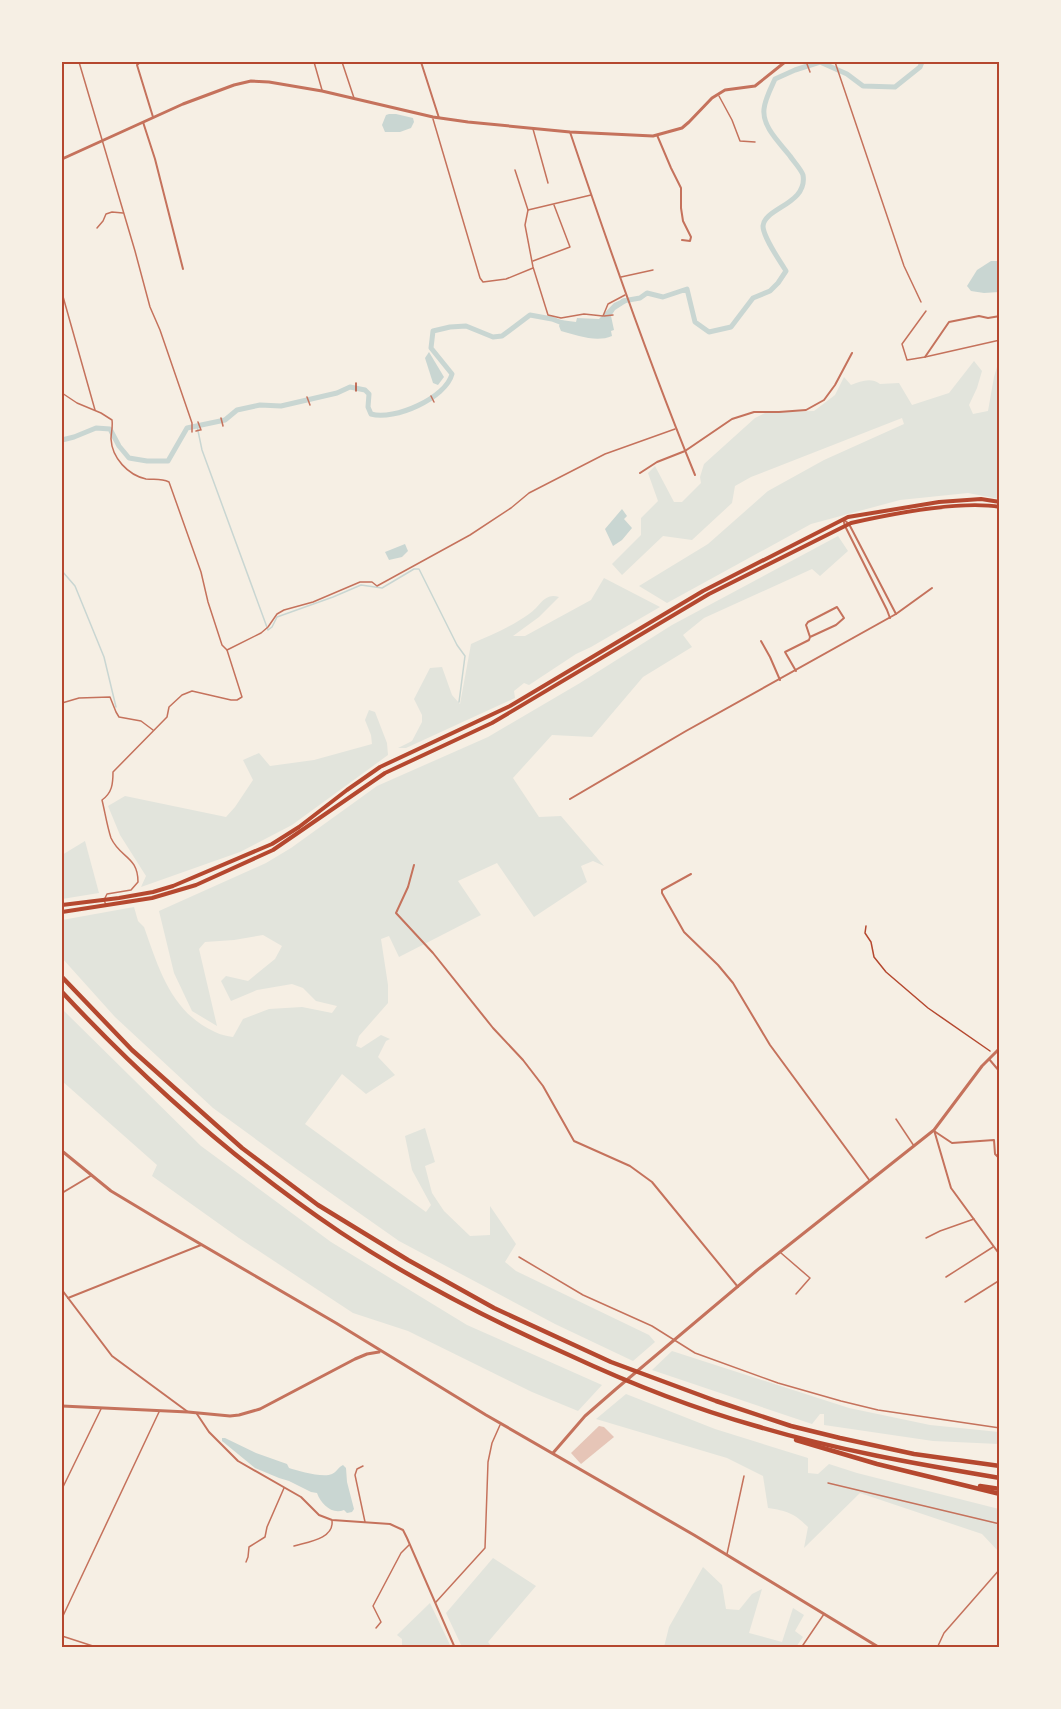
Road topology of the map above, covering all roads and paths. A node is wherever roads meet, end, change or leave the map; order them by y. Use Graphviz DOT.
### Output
graph roads {
  1 [pos="79,62"];
  2 [pos="140,62"];
  3 [pos="314,62"];
  4 [pos="342,62"];
  5 [pos="421,62"];
  6 [pos="784,62"];
  7 [pos="795,62"];
  8 [pos="806,62"];
  9 [pos="812,62"];
  10 [pos="835,62"];
  11 [pos="810,72"];
  12 [pos="322,92"];
  13 [pos="718,94"];
  14 [pos="354,99"];
  15 [pos="153,117"];
  16 [pos="433,117"];
  17 [pos="439,118"];
  18 [pos="143,122"];
  19 [pos="533,128"];
  20 [pos="570,132"];
  21 [pos="657,135"];
  22 [pos="103,140"];
  23 [pos="756,142"];
  24 [pos="62,159"];
  25 [pos="515,170"];
  26 [pos="548,183"];
  27 [pos="592,195"];
  28 [pos="554,205"];
  29 [pos="528,210"];
  30 [pos="124,213"];
  31 [pos="97,228"];
  32 [pos="682,240"];
  33 [pos="532,262"];
  34 [pos="533,267"];
  35 [pos="183,269"];
  36 [pos="652,270"];
  37 [pos="620,278"];
  38 [pos="62,293"];
  39 [pos="626,297"];
  40 [pos="921,302"];
  41 [pos="926,311"];
  42 [pos="613,315"];
  43 [pos="603,316"];
  44 [pos="999,316"];
  45 [pos="999,339"];
  46 [pos="852,353"];
  47 [pos="925,357"];
  48 [pos="356,382"];
  49 [pos="356,391"];
  50 [pos="62,393"];
  51 [pos="431,396"];
  52 [pos="308,397"];
  53 [pos="434,402"];
  54 [pos="310,405"];
  55 [pos="95,411"];
  56 [pos="221,418"];
  57 [pos="198,422"];
  58 [pos="223,426"];
  59 [pos="675,429"];
  60 [pos="685,451"];
  61 [pos="640,473"];
  62 [pos="695,476"];
  63 [pos="939,502"];
  64 [pos="999,502"];
  65 [pos="999,507"];
  66 [pos="941,508"];
  67 [pos="843,519"];
  68 [pos="847,525"];
  69 [pos="932,588"];
  70 [pos="896,614"];
  71 [pos="890,618"];
  72 [pos="810,637"];
  73 [pos="761,641"];
  74 [pos="227,650"];
  75 [pos="796,671"];
  76 [pos="780,680"];
  77 [pos="62,703"];
  78 [pos="153,730"];
  79 [pos="570,799"];
  80 [pos="414,865"];
  81 [pos="691,874"];
  82 [pos="104,900"];
  83 [pos="62,905"];
  84 [pos="107,905"];
  85 [pos="62,912"];
  86 [pos="866,926"];
  87 [pos="62,977"];
  88 [pos="62,992"];
  89 [pos="999,1048"];
  90 [pos="994,1053"];
  91 [pos="989,1059"];
  92 [pos="999,1072"];
  93 [pos="896,1119"];
  94 [pos="934,1130"];
  95 [pos="914,1146"];
  96 [pos="62,1151"];
  97 [pos="999,1159"];
  98 [pos="92,1175"];
  99 [pos="870,1180"];
  100 [pos="62,1193"];
  101 [pos="974,1219"];
  102 [pos="926,1238"];
  103 [pos="201,1245"];
  104 [pos="994,1247"];
  105 [pos="780,1252"];
  106 [pos="999,1255"];
  107 [pos="519,1257"];
  108 [pos="946,1277"];
  109 [pos="999,1281"];
  110 [pos="738,1287"];
  111 [pos="62,1290"];
  112 [pos="796,1294"];
  113 [pos="68,1298"];
  114 [pos="965,1302"];
  115 [pos="674,1341"];
  116 [pos="380,1351"];
  117 [pos="62,1406"];
  118 [pos="102,1408"];
  119 [pos="159,1411"];
  120 [pos="188,1413"];
  121 [pos="197,1414"];
  122 [pos="500,1424"];
  123 [pos="754,1426"];
  124 [pos="999,1428"];
  125 [pos="553,1453"];
  126 [pos="363,1466"];
  127 [pos="998,1466"];
  128 [pos="744,1476"];
  129 [pos="999,1478"];
  130 [pos="828,1483"];
  131 [pos="957,1483"];
  132 [pos="284,1487"];
  133 [pos="62,1489"];
  134 [pos="999,1489"];
  135 [pos="999,1494"];
  136 [pos="332,1520"];
  137 [pos="365,1523"];
  138 [pos="999,1524"];
  139 [pos="410,1544"];
  140 [pos="294,1546"];
  141 [pos="727,1555"];
  142 [pos="246,1562"];
  143 [pos="999,1569"];
  144 [pos="435,1604"];
  145 [pos="824,1613"];
  146 [pos="62,1618"];
  147 [pos="376,1628"];
  148 [pos="62,1636"];
  149 [pos="99,1647"];
  150 [pos="455,1647"];
  151 [pos="801,1647"];
  152 [pos="880,1647"];
  153 [pos="937,1647"];
  1 -- 22 [label="lane"];
  2 -- 15 [label="street"];
  3 -- 12 [label="lane"];
  4 -- 14 [label="lane"];
  5 -- 17 [label="street"];
  6 -- 13 [label="street"];
  7 -- 9 [label="street"];
  8 -- 11 [label="lane"];
  10 -- 40 [label="lane"];
  12 -- 14 [label="street"];
  12 -- 15 [label="street"];
  13 -- 21 [label="street"];
  13 -- 23 [label="lane"];
  14 -- 16 [label="street"];
  15 -- 18 [label="street"];
  16 -- 17 [label="street"];
  16 -- 34 [label="lane"];
  17 -- 19 [label="street"];
  18 -- 22 [label="street"];
  18 -- 35 [label="street"];
  19 -- 20 [label="street"];
  19 -- 26 [label="lane"];
  20 -- 21 [label="street"];
  20 -- 27 [label="street"];
  21 -- 32 [label="street"];
  22 -- 24 [label="street"];
  22 -- 30 [label="lane"];
  25 -- 29 [label="lane"];
  27 -- 28 [label="lane"];
  27 -- 37 [label="street"];
  28 -- 29 [label="lane"];
  28 -- 33 [label="lane"];
  29 -- 33 [label="lane"];
  30 -- 31 [label="lane"];
  30 -- 57 [label="lane"];
  33 -- 34 [label="lane"];
  34 -- 43 [label="lane"];
  36 -- 37 [label="lane"];
  37 -- 39 [label="street"];
  38 -- 55 [label="lane"];
  39 -- 43 [label="lane"];
  39 -- 59 [label="street"];
  41 -- 47 [label="lane"];
  42 -- 43 [label="lane"];
  44 -- 47 [label="street"];
  45 -- 47 [label="lane"];
  46 -- 60 [label="street"];
  48 -- 49 [label="path"];
  50 -- 55 [label="lane"];
  51 -- 53 [label="lane"];
  52 -- 54 [label="lane"];
  55 -- 74 [label="lane"];
  56 -- 58 [label="lane"];
  59 -- 60 [label="street"];
  59 -- 74 [label="lane"];
  60 -- 61 [label="street"];
  60 -- 62 [label="street"];
  63 -- 64 [label="main road"];
  63 -- 66 [label="main road"];
  63 -- 67 [label="main road"];
  65 -- 66 [label="main road"];
  66 -- 68 [label="main road"];
  67 -- 68 [label="street"];
  67 -- 82 [label="main road"];
  68 -- 70 [label="street"];
  68 -- 71 [label="street"];
  68 -- 84 [label="main road"];
  69 -- 70 [label="street"];
  70 -- 71 [label="street"];
  71 -- 75 [label="street"];
  72 -- 72 [label="street"];
  72 -- 75 [label="street"];
  73 -- 76 [label="street"];
  74 -- 78 [label="lane"];
  75 -- 76 [label="street"];
  76 -- 79 [label="street"];
  77 -- 78 [label="lane"];
  78 -- 82 [label="lane"];
  80 -- 110 [label="street"];
  81 -- 99 [label="street"];
  82 -- 83 [label="main road"];
  82 -- 84 [label="lane"];
  84 -- 85 [label="main road"];
  86 -- 90 [label="path"];
  87 -- 127 [label="highway"];
  88 -- 123 [label="highway"];
  89 -- 90 [label="street"];
  90 -- 91 [label="street"];
  91 -- 92 [label="street"];
  91 -- 94 [label="street"];
  93 -- 95 [label="lane"];
  94 -- 95 [label="street"];
  94 -- 97 [label="street"];
  94 -- 101 [label="street"];
  95 -- 99 [label="street"];
  96 -- 98 [label="street"];
  98 -- 100 [label="street"];
  98 -- 103 [label="street"];
  99 -- 105 [label="street"];
  101 -- 102 [label="lane"];
  101 -- 104 [label="street"];
  103 -- 113 [label="street"];
  103 -- 116 [label="street"];
  104 -- 106 [label="street"];
  104 -- 108 [label="lane"];
  105 -- 110 [label="street"];
  105 -- 112 [label="lane"];
  107 -- 115 [label="lane"];
  109 -- 114 [label="lane"];
  110 -- 115 [label="street"];
  111 -- 113 [label="street"];
  113 -- 120 [label="street"];
  115 -- 124 [label="lane"];
  115 -- 125 [label="street"];
  116 -- 121 [label="street"];
  116 -- 122 [label="street"];
  117 -- 118 [label="street"];
  118 -- 119 [label="street"];
  118 -- 133 [label="lane"];
  119 -- 120 [label="street"];
  119 -- 146 [label="lane"];
  120 -- 121 [label="street"];
  121 -- 132 [label="street"];
  122 -- 125 [label="street"];
  122 -- 144 [label="lane"];
  123 -- 129 [label="highway"];
  123 -- 131 [label="highway"];
  125 -- 141 [label="street"];
  126 -- 137 [label="lane"];
  128 -- 141 [label="lane"];
  130 -- 138 [label="lane"];
  131 -- 134 [label="highway"];
  131 -- 135 [label="highway"];
  132 -- 136 [label="street"];
  132 -- 142 [label="lane"];
  136 -- 137 [label="street"];
  136 -- 140 [label="lane"];
  137 -- 139 [label="street"];
  139 -- 144 [label="street"];
  139 -- 147 [label="lane"];
  141 -- 145 [label="street"];
  143 -- 153 [label="lane"];
  144 -- 150 [label="street"];
  145 -- 151 [label="lane"];
  145 -- 152 [label="street"];
  148 -- 149 [label="lane"];
}
